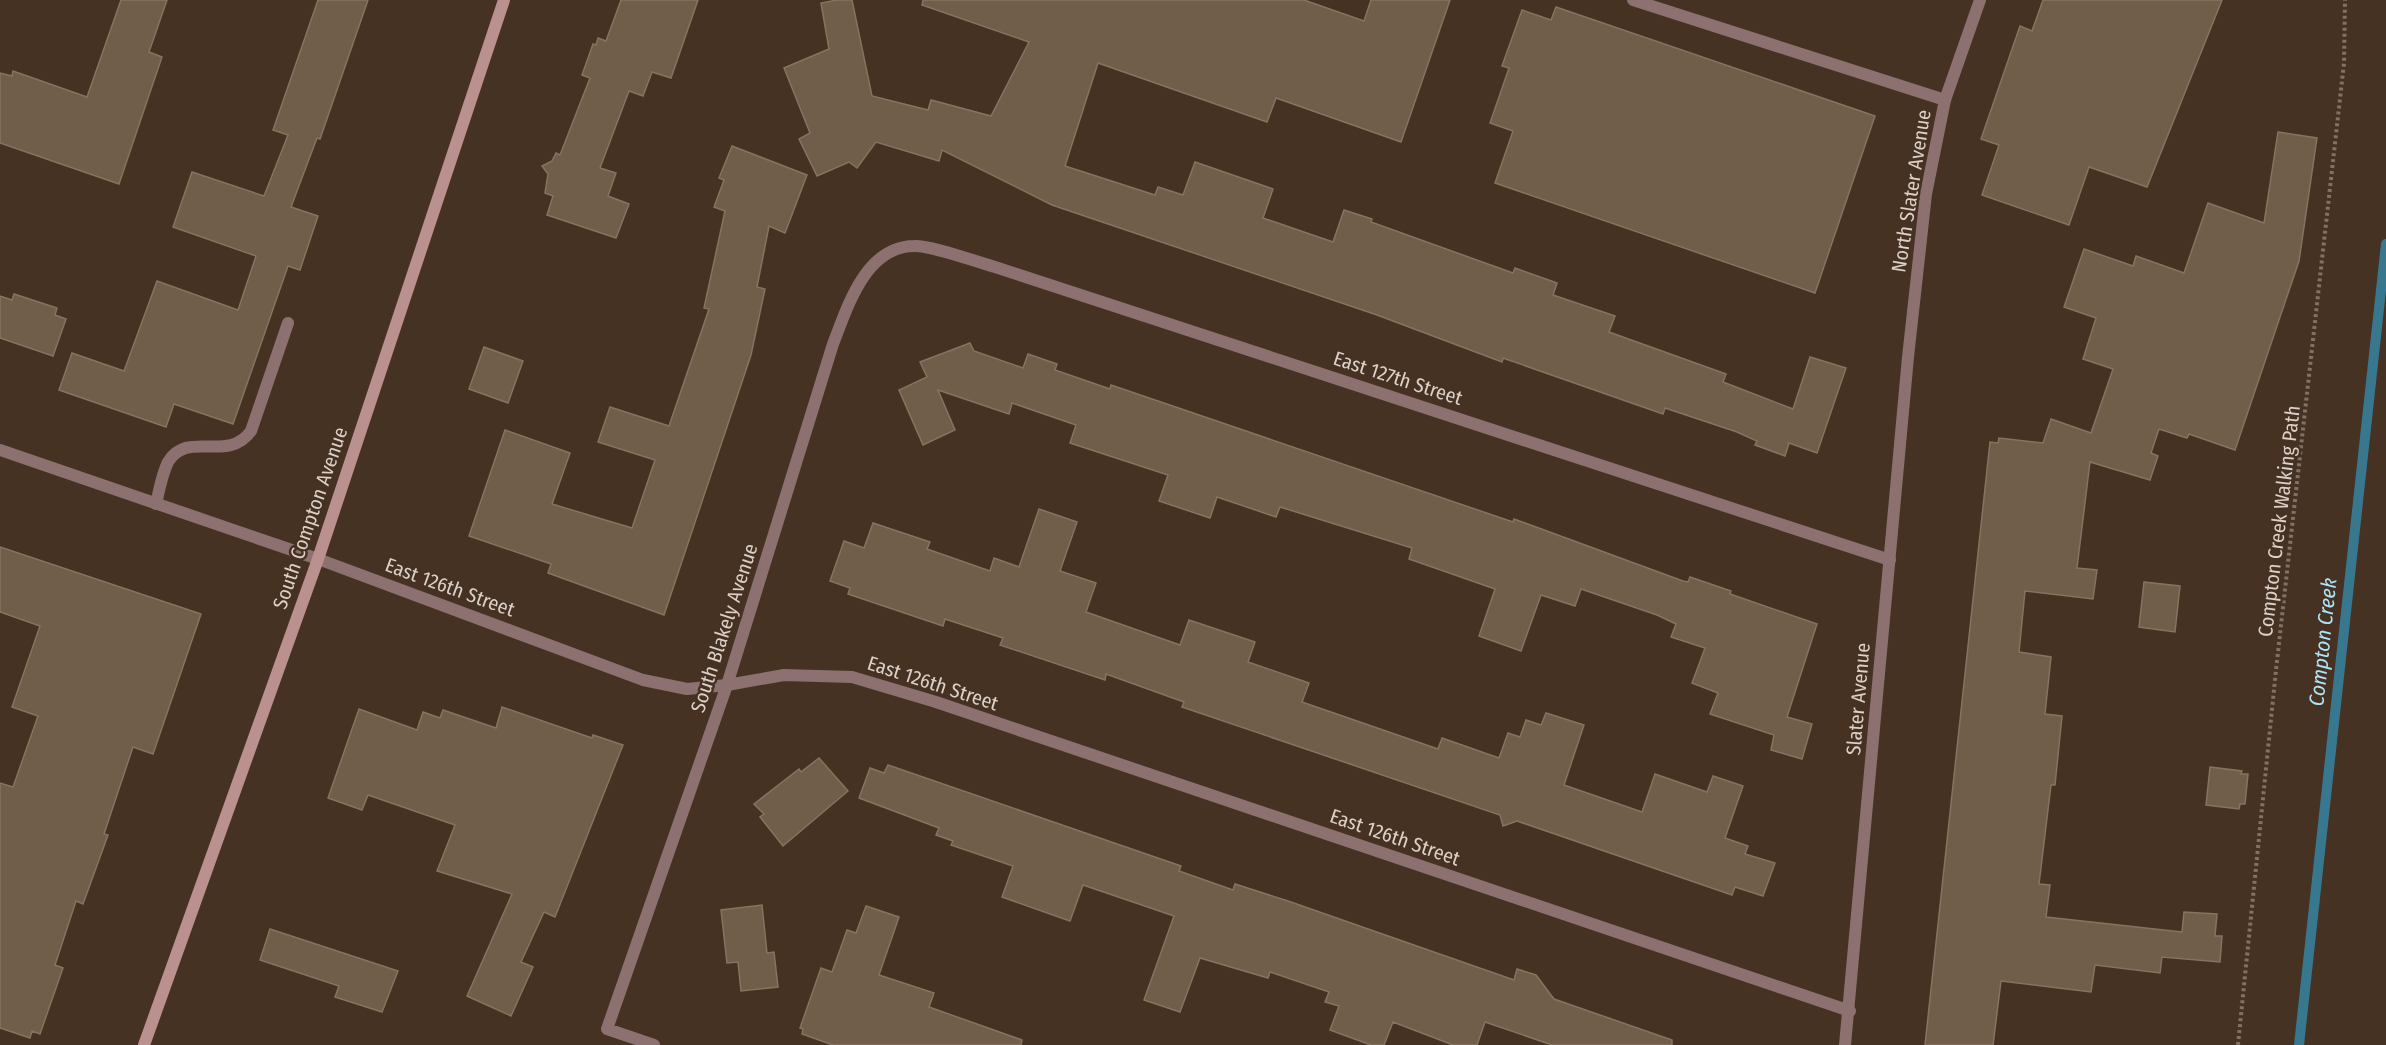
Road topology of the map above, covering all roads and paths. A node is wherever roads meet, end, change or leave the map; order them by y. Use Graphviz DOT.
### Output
graph roads {
  1 [pos="504,0"];
  2 [pos="1633,0"];
  3 [pos="1980,0"];
  4 [pos="2346,0"];
  5 [pos="1945,100"];
  6 [pos="892,250"];
  7 [pos="288,323"];
  8 [pos="1908,357"];
  9 [pos="0,450"];
  10 [pos="156,504"];
  11 [pos="318,559"];
  12 [pos="1890,560"];
  13 [pos="727,685"];
  14 [pos="1850,1011"];
  15 [pos="144,1045"];
  16 [pos="654,1045"];
  17 [pos="1845,1045"];
  18 [pos="2238,1045"];
  1 -- 11 [label="main road, South Compton Avenue"];
  2 -- 5 [label="street"];
  3 -- 5 [label="street, North Slater Avenue"];
  4 -- 18 [label="path, Compton Creek Walking Path"];
  5 -- 8 [label="street, North Slater Avenue"];
  6 -- 12 [label="street, East 127th Street"];
  6 -- 13 [label="street, South Blakely Avenue"];
  7 -- 10 [label="street"];
  8 -- 12 [label="street, Slater Avenue"];
  9 -- 10 [label="street, East 126th Street"];
  10 -- 11 [label="street, East 126th Street"];
  11 -- 13 [label="street, East 126th Street"];
  11 -- 15 [label="main road, South Compton Avenue"];
  12 -- 14 [label="street, Slater Avenue"];
  13 -- 14 [label="street, East 126th Street"];
  13 -- 16 [label="street, South Blakely Avenue"];
  14 -- 17 [label="street, Slater Avenue"];
}
